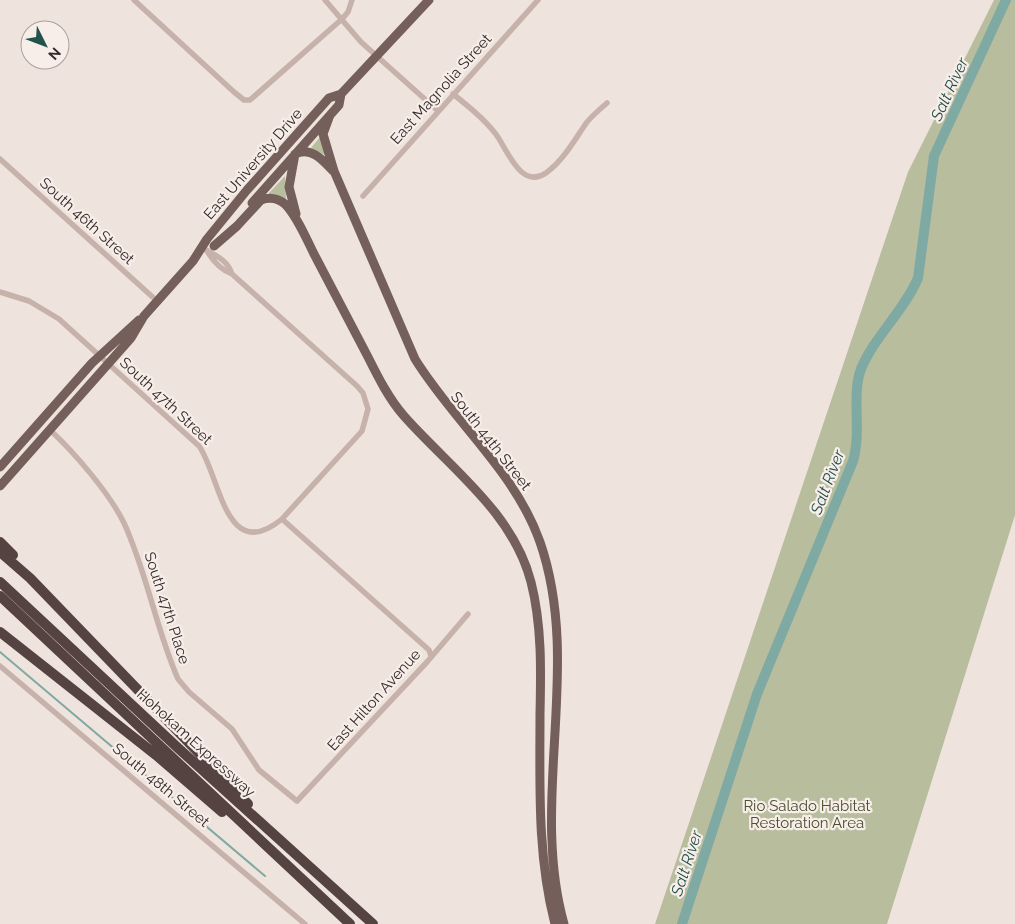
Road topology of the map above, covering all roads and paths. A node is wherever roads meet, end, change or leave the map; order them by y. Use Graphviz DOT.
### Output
graph roads {
  1 [pos="134,0"];
  2 [pos="325,0"];
  3 [pos="352,0"];
  4 [pos="428,0"];
  5 [pos="538,0"];
  6 [pos="342,19"];
  7 [pos="378,57"];
  8 [pos="341,94"];
  9 [pos="453,94"];
  10 [pos="607,103"];
  11 [pos="438,110"];
  12 [pos="330,115"];
  13 [pos="286,146"];
  14 [pos="295,154"];
  15 [pos="0,159"];
  16 [pos="334,171"];
  17 [pos="363,196"];
  18 [pos="308,240"];
  19 [pos="208,248"];
  20 [pos="0,292"];
  21 [pos="158,301"];
  22 [pos="144,316"];
  23 [pos="99,356"];
  24 [pos="107,364"];
  25 [pos="73,384"];
  26 [pos="50,430"];
  27 [pos="0,467"];
  28 [pos="0,486"];
  29 [pos="282,519"];
  30 [pos="0,542"];
  31 [pos="0,552"];
  32 [pos="30,578"];
  33 [pos="0,582"];
  34 [pos="0,596"];
  35 [pos="468,614"];
  36 [pos="0,632"];
  37 [pos="431,656"];
  38 [pos="0,666"];
  39 [pos="297,802"];
  40 [pos="286,845"];
  41 [pos="284,864"];
  42 [pos="305,924"];
  43 [pos="350,924"];
  44 [pos="373,924"];
  45 [pos="556,924"];
  46 [pos="564,924"];
  1 -- 6 [label="street"];
  2 -- 6 [label="street"];
  3 -- 6 [label="street"];
  4 -- 7 [label="main road, East University Drive"];
  5 -- 9 [label="street, East Magnolia Street"];
  6 -- 7 [label="street"];
  7 -- 8 [label="main road, East University Drive"];
  7 -- 11 [label="street"];
  8 -- 12 [label="main road, East University Drive"];
  8 -- 13 [label="main road, East University Drive"];
  9 -- 10 [label="street"];
  9 -- 11 [label="street, East Magnolia Street"];
  11 -- 17 [label="street, East Magnolia Street"];
  12 -- 14 [label="main road, East University Drive"];
  12 -- 16 [label="main road, South 44th Street"];
  13 -- 14 [label="main road"];
  13 -- 19 [label="main road, East University Drive"];
  14 -- 16 [label="main road"];
  14 -- 18 [label="main road"];
  14 -- 19 [label="main road, East University Drive"];
  15 -- 21 [label="street, South 46th Street"];
  16 -- 46 [label="main road, South 44th Street"];
  18 -- 19 [label="main road"];
  18 -- 45 [label="main road"];
  19 -- 21 [label="main road, East University Drive"];
  19 -- 29 [label="street"];
  20 -- 23 [label="street"];
  21 -- 22 [label="main road, East University Drive"];
  22 -- 23 [label="main road, East University Drive"];
  22 -- 24 [label="main road, East University Drive"];
  23 -- 24 [label="street, South 47th Street"];
  23 -- 25 [label="main road, East University Drive"];
  24 -- 26 [label="main road, East University Drive"];
  24 -- 29 [label="street, South 47th Street"];
  25 -- 26 [label="main road"];
  25 -- 27 [label="main road, East University Drive"];
  26 -- 28 [label="main road, East University Drive"];
  26 -- 39 [label="street, South 47th Place"];
  29 -- 37 [label="street"];
  30 -- 32 [label="highway"];
  31 -- 32 [label="highway"];
  32 -- 40 [label="highway"];
  33 -- 40 [label="highway, Hohokam Expressway"];
  34 -- 41 [label="highway, Hohokam Expressway"];
  35 -- 37 [label="street, East Hilton Avenue"];
  36 -- 41 [label="highway"];
  37 -- 39 [label="street, East Hilton Avenue"];
  38 -- 42 [label="street, South 48th Street"];
  40 -- 44 [label="highway, Hohokam Expressway"];
  41 -- 43 [label="highway, Hohokam Expressway"];
}
